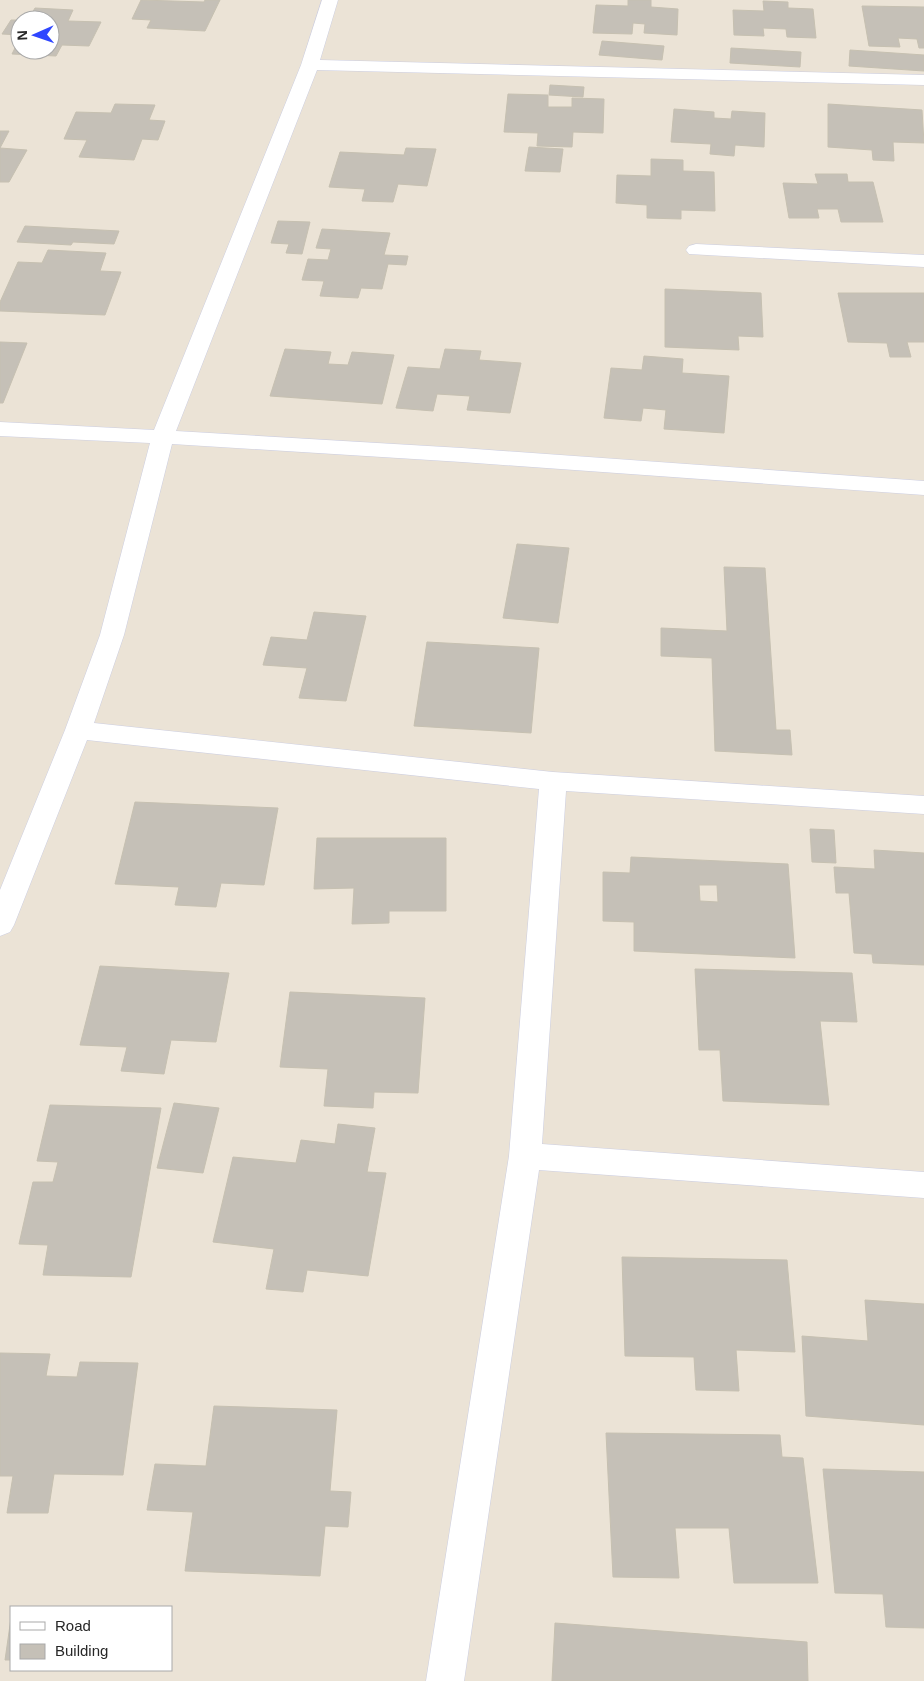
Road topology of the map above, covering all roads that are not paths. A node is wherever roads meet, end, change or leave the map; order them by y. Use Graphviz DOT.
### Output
graph roads {
  1 [pos="330,0"];
  2 [pos="310,64"];
  3 [pos="924,80"];
  4 [pos="696,250"];
  5 [pos="924,261"];
  6 [pos="0,429"];
  7 [pos="163,436"];
  8 [pos="924,488"];
  9 [pos="78,730"];
  10 [pos="553,781"];
  11 [pos="924,805"];
  12 [pos="0,925"];
  13 [pos="525,1156"];
  14 [pos="924,1186"];
  15 [pos="445,1681"];
  1 -- 2 [label="street"];
  2 -- 3 [label="street"];
  2 -- 7 [label="street"];
  4 -- 5 [label="street"];
  6 -- 7 [label="street"];
  7 -- 8 [label="street"];
  7 -- 9 [label="street"];
  9 -- 10 [label="street"];
  9 -- 12 [label="street"];
  10 -- 11 [label="street"];
  10 -- 13 [label="street"];
  13 -- 14 [label="street"];
  13 -- 15 [label="street"];
}
